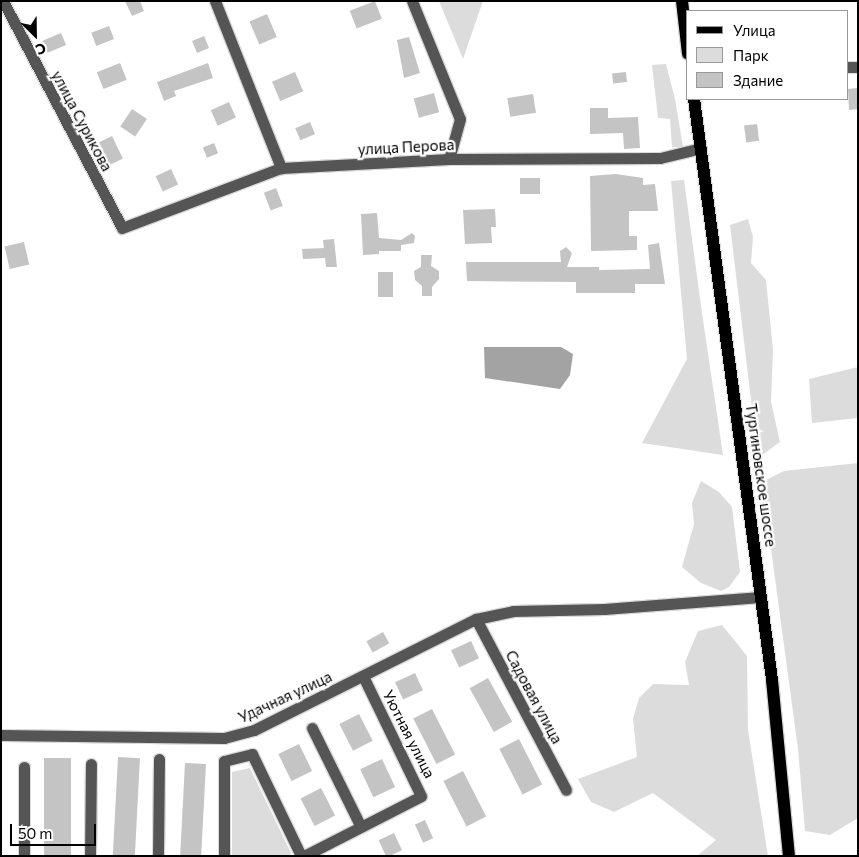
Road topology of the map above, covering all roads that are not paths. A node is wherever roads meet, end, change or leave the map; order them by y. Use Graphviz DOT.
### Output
graph roads {
  1 [pos="3,1"];
  2 [pos="215,1"];
  3 [pos="412,1"];
  4 [pos="682,1"];
  5 [pos="686,36"];
  6 [pos="694,100"];
  7 [pos="702,148"];
  8 [pos="449,159"];
  9 [pos="281,168"];
  10 [pos="122,228"];
  11 [pos="761,597"];
  12 [pos="476,619"];
  13 [pos="363,676"];
  14 [pos="312,728"];
  15 [pos="1,735"];
  16 [pos="159,759"];
  17 [pos="91,764"];
  18 [pos="24,766"];
  19 [pos="566,790"];
  20 [pos="361,827"];
  21 [pos="24,856"];
  22 [pos="90,856"];
  23 [pos="158,856"];
  24 [pos="224,856"];
  25 [pos="302,856"];
  26 [pos="789,856"];
  1 -- 10 [label="street, улица Сурикова"];
  2 -- 9 [label="street"];
  3 -- 8 [label="street"];
  4 -- 5 [label="main road"];
  6 -- 7 [label="main road, Тургиновское шоссе"];
  7 -- 8 [label="street, улица Перова"];
  7 -- 11 [label="main road, Тургиновское шоссе"];
  8 -- 9 [label="street, улица Перова"];
  9 -- 10 [label="street, улица Перова"];
  11 -- 12 [label="street, Удачная улица"];
  11 -- 26 [label="main road, Тургиновское шоссе"];
  12 -- 13 [label="street, Удачная улица"];
  12 -- 19 [label="street, Садовая улица"];
  13 -- 15 [label="street, Удачная улица"];
  13 -- 20 [label="street, Уютная улица"];
  14 -- 20 [label="street"];
  16 -- 23 [label="street"];
  17 -- 22 [label="street"];
  18 -- 21 [label="street"];
  20 -- 25 [label="street, Уютная улица"];
  24 -- 25 [label="street"];
}
